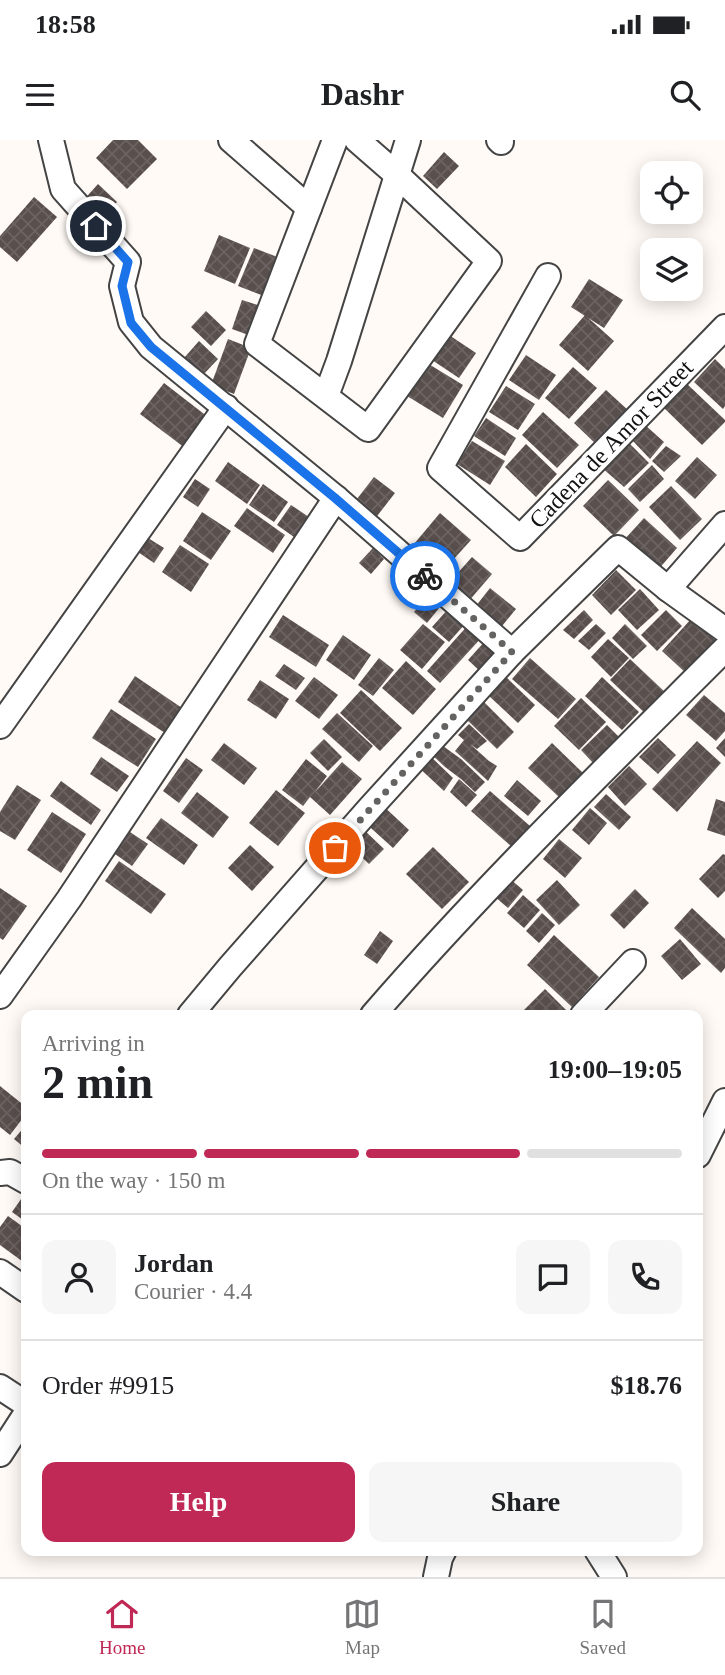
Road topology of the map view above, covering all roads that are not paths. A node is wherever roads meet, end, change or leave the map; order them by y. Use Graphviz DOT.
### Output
graph roads {
  1 [pos="51,140"];
  2 [pos="231,140"];
  3 [pos="335,140"];
  4 [pos="357,140"];
  5 [pos="408,140"];
  6 [pos="396,174"];
  7 [pos="309,208"];
  8 [pos="548,276"];
  9 [pos="725,327"];
  10 [pos="326,396"];
  11 [pos="226,407"];
  12 [pos="335,498"];
  13 [pos="725,524"];
  14 [pos="668,589"];
  15 [pos="725,630"];
  16 [pos="725,649"];
  17 [pos="512,652"];
  18 [pos="0,726"];
  19 [pos="633,962"];
  20 [pos="0,996"];
  21 [pos="194,1010"];
  22 [pos="377,1010"];
  23 [pos="588,1010"];
  24 [pos="725,1101"];
  25 [pos="703,1145"];
  26 [pos="0,1272"];
  27 [pos="21,1287"];
  28 [pos="0,1387"];
  29 [pos="21,1401"];
  30 [pos="21,1422"];
  31 [pos="0,1454"];
  32 [pos="441,1556"];
  33 [pos="601,1556"];
  34 [pos="436,1577"];
  35 [pos="614,1577"];
  1 -- 11 [label="street"];
  2 -- 7 [label="street"];
  3 -- 7 [label="street"];
  4 -- 6 [label="street"];
  5 -- 6 [label="street"];
  6 -- 10 [label="street"];
  6 -- 10 [label="street"];
  7 -- 10 [label="street"];
  8 -- 9 [label="street, Cadena de Amor Street"];
  11 -- 12 [label="street"];
  11 -- 18 [label="street"];
  12 -- 17 [label="street"];
  12 -- 20 [label="street"];
  13 -- 14 [label="street"];
  14 -- 15 [label="street"];
  14 -- 17 [label="street"];
  16 -- 22 [label="street"];
  17 -- 21 [label="street"];
  19 -- 23 [label="street"];
  24 -- 25 [label="street"];
  26 -- 27 [label="street"];
  28 -- 29 [label="street"];
  30 -- 31 [label="street"];
  32 -- 34 [label="street"];
  33 -- 35 [label="street"];
}
